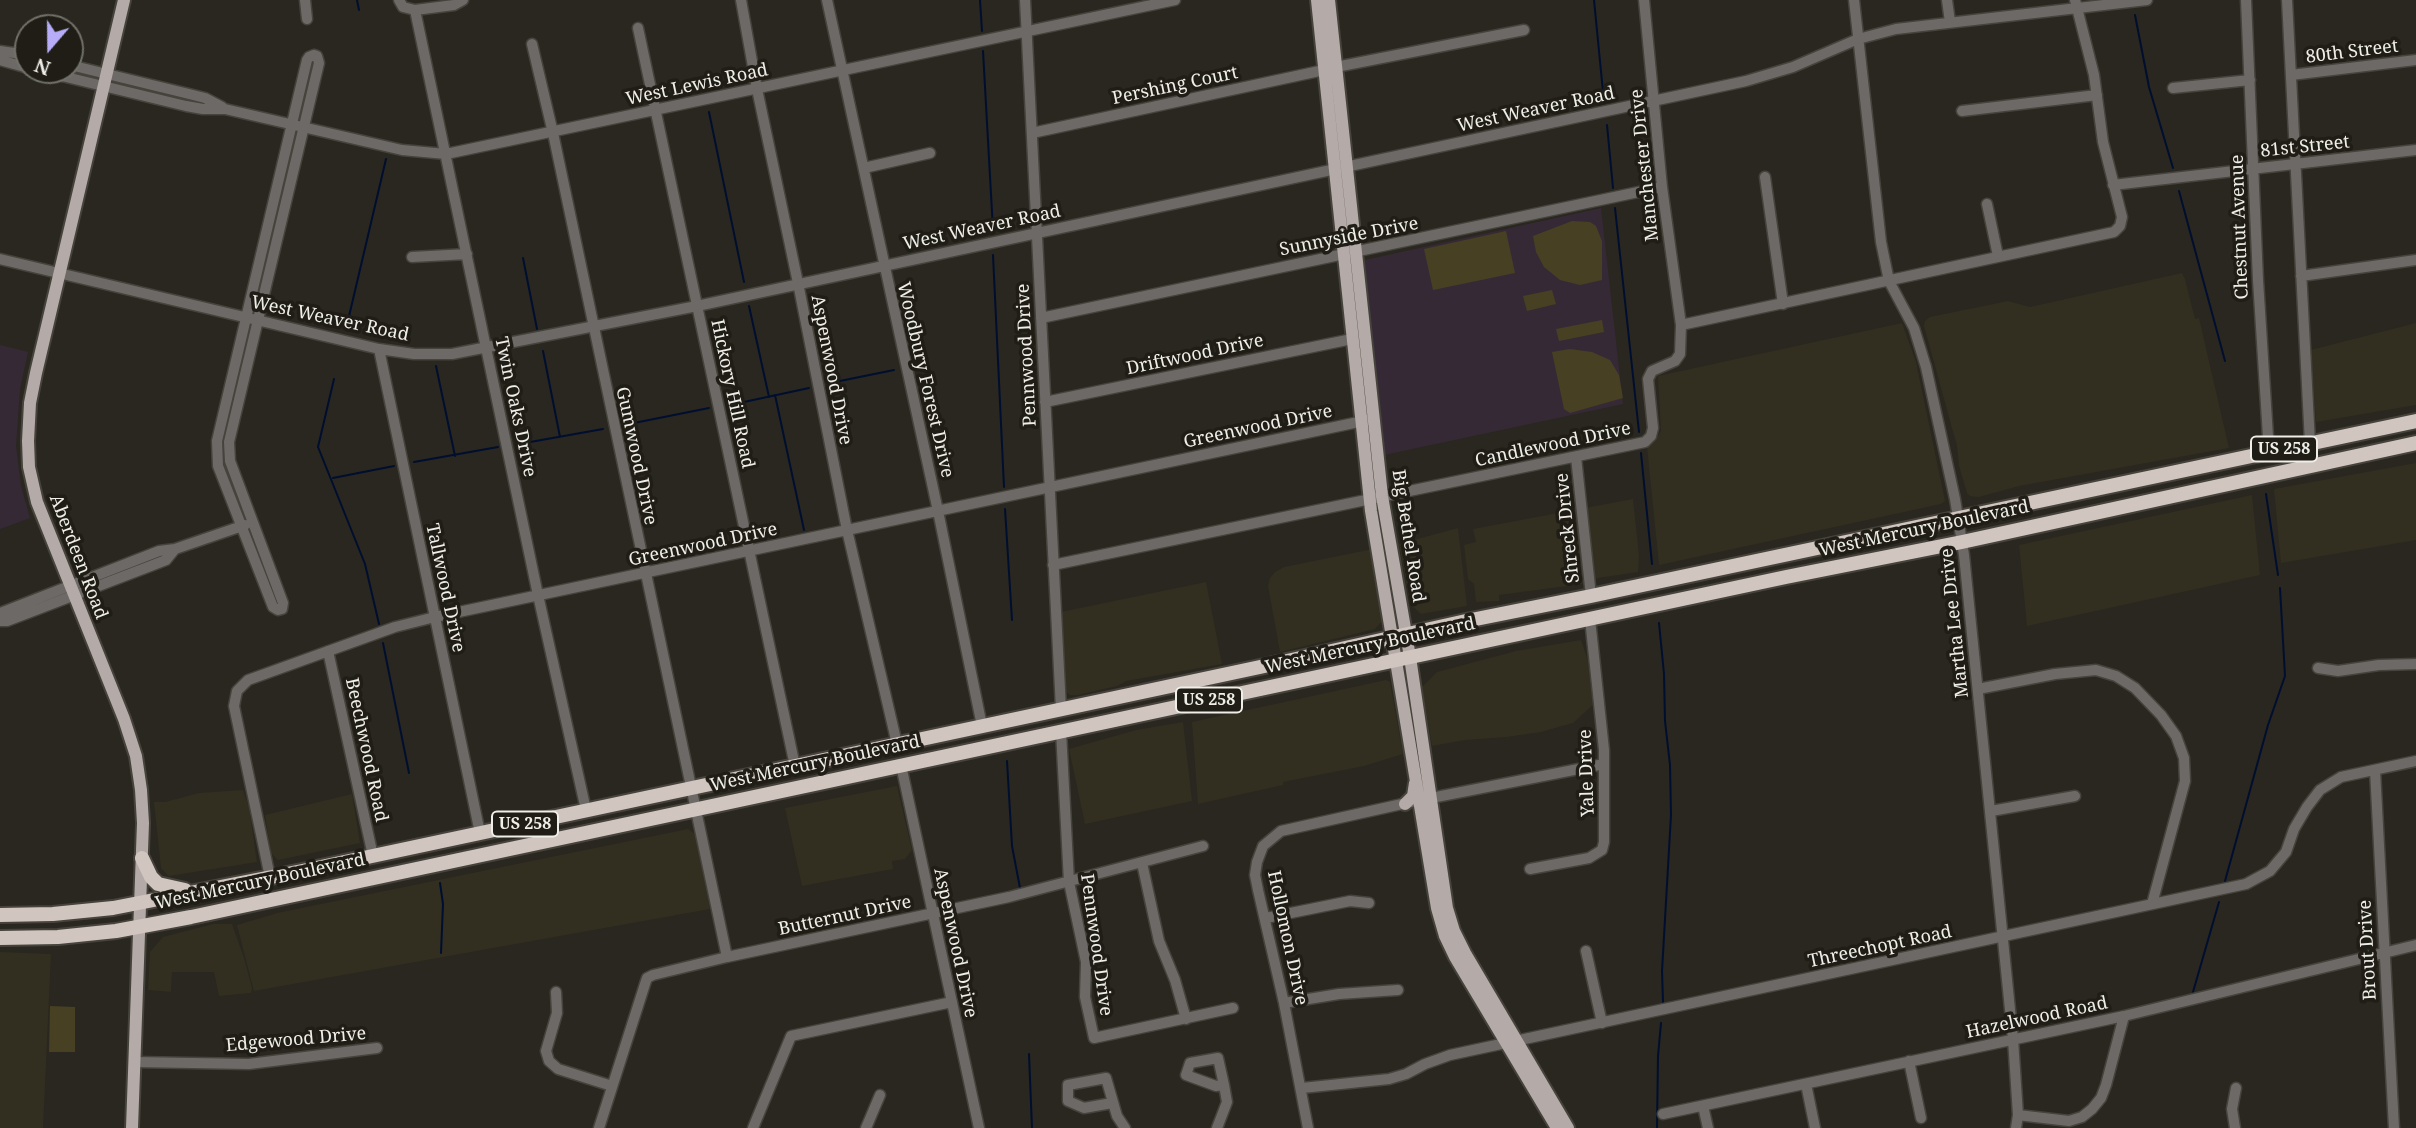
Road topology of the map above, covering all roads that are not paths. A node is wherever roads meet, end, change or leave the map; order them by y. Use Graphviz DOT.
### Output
graph roads {
  1 [pos="124,0"];
  2 [pos="305,0"];
  3 [pos="399,0"];
  4 [pos="463,0"];
  5 [pos="741,0"];
  6 [pos="827,0"];
  7 [pos="1025,0"];
  8 [pos="1175,0"];
  9 [pos="1317,0"];
  10 [pos="1329,0"];
  11 [pos="1644,0"];
  12 [pos="1854,0"];
  13 [pos="1947,0"];
  14 [pos="2147,0"];
  15 [pos="2246,0"];
  16 [pos="2287,0"];
  17 [pos="2076,4"];
  18 [pos="415,10"];
  19 [pos="307,19"];
  20 [pos="1950,22"];
  21 [pos="638,28"];
  22 [pos="1524,30"];
  23 [pos="1027,32"];
  24 [pos="1858,39"];
  25 [pos="532,44"];
  26 [pos="2416,60"];
  27 [pos="1330,69"];
  28 [pos="843,70"];
  29 [pos="84,71"];
  30 [pos="2291,75"];
  31 [pos="84,77"];
  32 [pos="105,80"];
  33 [pos="2250,80"];
  34 [pos="2173,88"];
  35 [pos="757,89"];
  36 [pos="2097,95"];
  37 [pos="1654,101"];
  38 [pos="656,109"];
  39 [pos="1962,111"];
  40 [pos="292,125"];
  41 [pos="303,127"];
  42 [pos="552,133"];
  43 [pos="1032,133"];
  44 [pos="2416,150"];
  45 [pos="930,153"];
  46 [pos="446,155"];
  47 [pos="2297,163"];
  48 [pos="864,167"];
  49 [pos="1341,168"];
  50 [pos="2253,168"];
  51 [pos="1765,177"];
  52 [pos="2113,185"];
  53 [pos="1662,187"];
  54 [pos="1987,204"];
  55 [pos="1037,233"];
  56 [pos="1350,252"];
  57 [pos="467,254"];
  58 [pos="1997,256"];
  59 [pos="412,257"];
  60 [pos="0,259"];
  61 [pos="2416,260"];
  62 [pos="883,265"];
  63 [pos="60,273"];
  64 [pos="2301,276"];
  65 [pos="1889,281"];
  66 [pos="798,283"];
  67 [pos="1783,304"];
  68 [pos="697,306"];
  69 [pos="252,318"];
  70 [pos="1041,318"];
  71 [pos="1681,325"];
  72 [pos="593,326"];
  73 [pos="1352,339"];
  74 [pos="487,348"];
  75 [pos="379,349"];
  76 [pos="1045,402"];
  77 [pos="1367,420"];
  78 [pos="2416,421"];
  79 [pos="2382,428"];
  80 [pos="2310,443"];
  81 [pos="2416,443"];
  82 [pos="2269,452"];
  83 [pos="1576,457"];
  84 [pos="2323,463"];
  85 [pos="2252,478"];
  86 [pos="1048,488"];
  87 [pos="1376,497"];
  88 [pos="938,511"];
  89 [pos="1959,518"];
  90 [pos="253,522"];
  91 [pos="241,526"];
  92 [pos="847,530"];
  93 [pos="1962,542"];
  94 [pos="749,551"];
  95 [pos="1053,565"];
  96 [pos="645,574"];
  97 [pos="72,590"];
  98 [pos="538,596"];
  99 [pos="1591,596"];
  100 [pos="0,613"];
  101 [pos="435,617"];
  102 [pos="1590,619"];
  103 [pos="0,621"];
  104 [pos="1399,635"];
  105 [pos="328,651"];
  106 [pos="1403,659"];
  107 [pos="2416,664"];
  108 [pos="2318,668"];
  109 [pos="1979,689"];
  110 [pos="1061,709"];
  111 [pos="982,726"];
  112 [pos="1061,732"];
  113 [pos="897,744"];
  114 [pos="2416,761"];
  115 [pos="1604,764"];
  116 [pos="901,765"];
  117 [pos="795,766"];
  118 [pos="2375,770"];
  119 [pos="1415,776"];
  120 [pos="692,788"];
  121 [pos="2075,796"];
  122 [pos="1425,799"];
  123 [pos="1405,804"];
  124 [pos="696,809"];
  125 [pos="586,810"];
  126 [pos="1991,811"];
  127 [pos="480,833"];
  128 [pos="1203,846"];
  129 [pos="373,856"];
  130 [pos="142,858"];
  131 [pos="1142,863"];
  132 [pos="1530,869"];
  133 [pos="270,877"];
  134 [pos="1069,882"];
  135 [pos="197,892"];
  136 [pos="140,904"];
  137 [pos="1369,904"];
  138 [pos="2152,904"];
  139 [pos="932,914"];
  140 [pos="0,915"];
  141 [pos="1266,918"];
  142 [pos="139,927"];
  143 [pos="2002,937"];
  144 [pos="0,938"];
  145 [pos="2416,945"];
  146 [pos="1586,951"];
  147 [pos="2384,952"];
  148 [pos="727,957"];
  149 [pos="1398,990"];
  150 [pos="556,992"];
  151 [pos="952,1002"];
  152 [pos="1284,1003"];
  153 [pos="1233,1008"];
  154 [pos="2124,1016"];
  155 [pos="1186,1019"];
  156 [pos="1602,1023"];
  157 [pos="2013,1039"];
  158 [pos="1511,1042"];
  159 [pos="377,1048"];
  160 [pos="1909,1061"];
  161 [pos="135,1062"];
  162 [pos="1806,1084"];
  163 [pos="1224,1085"];
  164 [pos="612,1086"];
  165 [pos="1302,1088"];
  166 [pos="2236,1088"];
  167 [pos="880,1095"];
  168 [pos="1112,1103"];
  169 [pos="1703,1106"];
  170 [pos="1663,1114"];
  171 [pos="2018,1115"];
  172 [pos="1921,1118"];
  173 [pos="1128,1127"];
  174 [pos="132,1128"];
  175 [pos="599,1128"];
  176 [pos="753,1128"];
  177 [pos="866,1128"];
  178 [pos="979,1128"];
  179 [pos="1217,1128"];
  180 [pos="1308,1128"];
  181 [pos="1557,1128"];
  182 [pos="1568,1128"];
  183 [pos="1708,1128"];
  184 [pos="1815,1128"];
  185 [pos="2017,1128"];
  186 [pos="2235,1128"];
  187 [pos="2394,1128"];
  1 -- 32 [label="main road, Aberdeen Road"];
  2 -- 19 [label="street"];
  3 -- 18 [label="street"];
  4 -- 18 [label="street"];
  5 -- 35 [label="street, Aspenwood Drive"];
  6 -- 28 [label="street, Woodbury Forest Drive"];
  7 -- 23 [label="street, Pennwood Drive"];
  8 -- 23 [label="street, West Lewis Road"];
  9 -- 27 [label="main road, Big Bethel Road"];
  10 -- 27 [label="main road, Big Bethel Road"];
  11 -- 37 [label="street, Manchester Drive"];
  12 -- 24 [label="street, Martha Lee Drive"];
  13 -- 20 [label="street"];
  14 -- 17 [label="street, West Weaver Road"];
  15 -- 33 [label="street, Chestnut Avenue"];
  16 -- 30 [label="street"];
  17 -- 20 [label="street, West Weaver Road"];
  17 -- 36 [label="street"];
  18 -- 46 [label="street, Twin Oaks Drive"];
  20 -- 24 [label="street, West Weaver Road"];
  21 -- 38 [label="street, Hickory Hill Road"];
  22 -- 27 [label="street, Pershing Court"];
  23 -- 28 [label="street, West Lewis Road"];
  23 -- 43 [label="street, Pennwood Drive"];
  24 -- 37 [label="street, West Weaver Road"];
  24 -- 65 [label="street, Martha Lee Drive"];
  25 -- 42 [label="street, Gumwood Drive"];
  26 -- 30 [label="street, 80th Street"];
  27 -- 43 [label="street, Pershing Court"];
  27 -- 49 [label="main road, Big Bethel Road"];
  28 -- 35 [label="street, West Lewis Road"];
  28 -- 48 [label="street, Woodbury Forest Drive"];
  29 -- 32 [label="street"];
  30 -- 47 [label="street"];
  31 -- 32 [label="street"];
  32 -- 40 [label="street, West Lewis Road"];
  32 -- 63 [label="main road, Aberdeen Road"];
  33 -- 34 [label="street"];
  33 -- 50 [label="street, Chestnut Avenue"];
  35 -- 38 [label="street, West Lewis Road"];
  35 -- 66 [label="street, Aspenwood Drive"];
  36 -- 39 [label="street"];
  36 -- 52 [label="street"];
  37 -- 49 [label="street, West Weaver Road"];
  37 -- 53 [label="street, Manchester Drive"];
  38 -- 42 [label="street, West Lewis Road"];
  38 -- 68 [label="street, Hickory Hill Road"];
  40 -- 41 [label="street, West Lewis Road"];
  40 -- 41 [label="street"];
  40 -- 69 [label="street"];
  41 -- 46 [label="street, West Lewis Road"];
  41 -- 69 [label="street"];
  42 -- 46 [label="street, West Lewis Road"];
  42 -- 72 [label="street, Gumwood Drive"];
  43 -- 55 [label="street, Pennwood Drive"];
  44 -- 47 [label="street, 81st Street"];
  45 -- 48 [label="street"];
  46 -- 57 [label="street, Twin Oaks Drive"];
  47 -- 50 [label="street, 81st Street"];
  47 -- 64 [label="street"];
  48 -- 62 [label="street, Woodbury Forest Drive"];
  49 -- 55 [label="street, West Weaver Road"];
  49 -- 56 [label="main road, Big Bethel Road"];
  50 -- 52 [label="street, 81st Street"];
  50 -- 82 [label="street, Chestnut Avenue"];
  51 -- 67 [label="street"];
  52 -- 58 [label="street"];
  53 -- 56 [label="street, Sunnyside Drive"];
  53 -- 71 [label="street, Manchester Drive"];
  54 -- 58 [label="street"];
  55 -- 62 [label="street, West Weaver Road"];
  55 -- 70 [label="street, Pennwood Drive"];
  56 -- 70 [label="street, Sunnyside Drive"];
  56 -- 73 [label="main road, Big Bethel Road"];
  56 -- 77 [label="main road, Big Bethel Road"];
  57 -- 59 [label="street"];
  57 -- 74 [label="street, Twin Oaks Drive"];
  58 -- 65 [label="street"];
  60 -- 63 [label="street, West Weaver Road"];
  61 -- 64 [label="street"];
  62 -- 66 [label="street, West Weaver Road"];
  62 -- 88 [label="street, Woodbury Forest Drive"];
  63 -- 69 [label="street, West Weaver Road"];
  63 -- 97 [label="main road, Aberdeen Road"];
  64 -- 80 [label="street"];
  65 -- 67 [label="street"];
  65 -- 89 [label="street, Martha Lee Drive"];
  66 -- 68 [label="street, West Weaver Road"];
  66 -- 92 [label="street, Aspenwood Drive"];
  67 -- 71 [label="street"];
  68 -- 72 [label="street, West Weaver Road"];
  68 -- 94 [label="street, Hickory Hill Road"];
  69 -- 75 [label="street, West Weaver Road"];
  69 -- 90 [label="street"];
  69 -- 91 [label="street"];
  70 -- 76 [label="street, Pennwood Drive"];
  71 -- 83 [label="street, Candlewood Drive"];
  72 -- 74 [label="street, West Weaver Road"];
  72 -- 96 [label="street, Gumwood Drive"];
  73 -- 76 [label="street, Driftwood Drive"];
  73 -- 77 [label="main road, Big Bethel Road"];
  74 -- 75 [label="street, West Weaver Road"];
  74 -- 98 [label="street, Twin Oaks Drive"];
  75 -- 101 [label="street, Tallwood Drive"];
  76 -- 86 [label="street, Pennwood Drive"];
  77 -- 86 [label="street, Greenwood Drive"];
  77 -- 87 [label="main road, Big Bethel Road"];
  78 -- 79 [label="highway, West Mercury Boulevard / US 258"];
  79 -- 80 [label="highway, West Mercury Boulevard / US 258"];
  79 -- 84 [label="highway"];
  80 -- 82 [label="highway, West Mercury Boulevard / US 258"];
  80 -- 85 [label="highway"];
  81 -- 84 [label="highway, West Mercury Boulevard / US 258"];
  82 -- 89 [label="highway, West Mercury Boulevard / US 258"];
  83 -- 87 [label="street, Candlewood Drive"];
  83 -- 99 [label="street, Shreck Drive"];
  84 -- 85 [label="highway, West Mercury Boulevard / US 258"];
  85 -- 93 [label="highway, West Mercury Boulevard / US 258"];
  86 -- 88 [label="street, Greenwood Drive"];
  86 -- 95 [label="street, Pennwood Drive"];
  87 -- 95 [label="street, Candlewood Drive"];
  87 -- 104 [label="main road, Big Bethel Road"];
  88 -- 92 [label="street, Greenwood Drive"];
  88 -- 111 [label="street, Woodbury Forest Drive"];
  89 -- 93 [label="street, Martha Lee Drive"];
  89 -- 99 [label="highway, West Mercury Boulevard / US 258"];
  90 -- 91 [label="street"];
  90 -- 91 [label="street"];
  91 -- 97 [label="street"];
  92 -- 94 [label="street, Greenwood Drive"];
  92 -- 113 [label="street, Aspenwood Drive"];
  93 -- 102 [label="highway, West Mercury Boulevard / US 258"];
  93 -- 109 [label="street, Martha Lee Drive"];
  94 -- 96 [label="street, Greenwood Drive"];
  94 -- 117 [label="street, Hickory Hill Road"];
  95 -- 110 [label="street, Pennwood Drive"];
  96 -- 98 [label="street, Greenwood Drive"];
  96 -- 120 [label="street, Gumwood Drive"];
  97 -- 100 [label="street"];
  97 -- 103 [label="street"];
  97 -- 130 [label="main road, Aberdeen Road"];
  98 -- 101 [label="street, Greenwood Drive"];
  98 -- 125 [label="street, Twin Oaks Drive"];
  99 -- 104 [label="highway, West Mercury Boulevard / US 258"];
  101 -- 105 [label="street, Greenwood Drive"];
  101 -- 127 [label="street, Tallwood Drive"];
  102 -- 106 [label="highway, West Mercury Boulevard / US 258"];
  102 -- 115 [label="street, Yale Drive"];
  104 -- 106 [label="main road, Big Bethel Road"];
  104 -- 110 [label="highway, West Mercury Boulevard / US 258"];
  105 -- 129 [label="street, Beechwood Road"];
  105 -- 133 [label="street, Greenwood Drive"];
  106 -- 112 [label="highway, West Mercury Boulevard / US 258"];
  106 -- 119 [label="main road, Big Bethel Road"];
  106 -- 122 [label="main road, Big Bethel Road"];
  107 -- 108 [label="street"];
  109 -- 126 [label="street, Martha Lee Drive"];
  109 -- 138 [label="street"];
  110 -- 111 [label="highway, West Mercury Boulevard / US 258"];
  111 -- 113 [label="highway, West Mercury Boulevard / US 258"];
  112 -- 116 [label="highway, West Mercury Boulevard / US 258"];
  112 -- 134 [label="street, Pennwood Drive"];
  113 -- 117 [label="highway, West Mercury Boulevard / US 258"];
  114 -- 118 [label="street, Threechopt Road"];
  115 -- 122 [label="street"];
  115 -- 132 [label="street, Yale Drive"];
  116 -- 124 [label="highway, West Mercury Boulevard / US 258"];
  116 -- 139 [label="street, Aspenwood Drive"];
  117 -- 120 [label="highway, West Mercury Boulevard / US 258"];
  118 -- 138 [label="street, Threechopt Road"];
  118 -- 147 [label="street, Brout Drive"];
  119 -- 122 [label="main road, Big Bethel Road"];
  119 -- 123 [label="main road"];
  120 -- 124 [label="street, Gumwood Drive"];
  120 -- 125 [label="highway, West Mercury Boulevard / US 258"];
  121 -- 126 [label="street"];
  122 -- 123 [label="street, Hollomon Drive"];
  122 -- 158 [label="main road, Big Bethel Road"];
  123 -- 141 [label="street, Hollomon Drive"];
  124 -- 142 [label="highway, West Mercury Boulevard / US 258"];
  124 -- 148 [label="street, Gumwood Drive"];
  125 -- 127 [label="highway, West Mercury Boulevard / US 258"];
  126 -- 143 [label="street, Martha Lee Drive"];
  127 -- 129 [label="highway, West Mercury Boulevard / US 258"];
  128 -- 131 [label="street, Butternut Drive"];
  129 -- 133 [label="highway, West Mercury Boulevard / US 258"];
  130 -- 135 [label="highway"];
  130 -- 136 [label="main road, Aberdeen Road"];
  131 -- 134 [label="street, Butternut Drive"];
  131 -- 155 [label="street"];
  133 -- 135 [label="highway, West Mercury Boulevard / US 258"];
  134 -- 139 [label="street, Butternut Drive"];
  134 -- 155 [label="street, Pennwood Drive"];
  135 -- 136 [label="highway, West Mercury Boulevard / US 258"];
  136 -- 140 [label="highway, West Mercury Boulevard / US 258"];
  136 -- 142 [label="main road, Aberdeen Road"];
  137 -- 141 [label="street"];
  138 -- 143 [label="street, Threechopt Road"];
  139 -- 148 [label="street, Butternut Drive"];
  139 -- 151 [label="street, Aspenwood Drive"];
  141 -- 152 [label="street, Hollomon Drive"];
  142 -- 144 [label="highway, West Mercury Boulevard / US 258"];
  142 -- 161 [label="main road, Aberdeen Road"];
  143 -- 156 [label="street, Threechopt Road"];
  143 -- 157 [label="street, Martha Lee Drive"];
  145 -- 147 [label="street, Hazelwood Road"];
  146 -- 156 [label="street"];
  147 -- 154 [label="street, Hazelwood Road"];
  147 -- 187 [label="street, Brout Drive"];
  148 -- 164 [label="street, Butternut Drive"];
  149 -- 152 [label="street"];
  150 -- 164 [label="street"];
  151 -- 176 [label="street"];
  151 -- 178 [label="street, Aspenwood Drive"];
  152 -- 165 [label="street, Hollomon Drive"];
  153 -- 155 [label="street"];
  154 -- 157 [label="street, Hazelwood Road"];
  154 -- 171 [label="street"];
  156 -- 158 [label="street, Threechopt Road"];
  157 -- 160 [label="street, Hazelwood Road"];
  157 -- 171 [label="street, Martha Lee Drive"];
  158 -- 165 [label="street, Threechopt Road"];
  158 -- 181 [label="main road, Big Bethel Road"];
  158 -- 182 [label="main road, Big Bethel Road"];
  159 -- 161 [label="street, Edgewood Drive"];
  160 -- 162 [label="street, Hazelwood Road"];
  160 -- 172 [label="street"];
  161 -- 174 [label="main road, Aberdeen Road"];
  162 -- 169 [label="street, Hazelwood Road"];
  162 -- 184 [label="street"];
  163 -- 179 [label="street"];
  164 -- 175 [label="street, Butternut Drive"];
  165 -- 180 [label="street, Hollomon Drive"];
  166 -- 186 [label="street"];
  167 -- 177 [label="street"];
  168 -- 168 [label="street"];
  168 -- 173 [label="street"];
  169 -- 170 [label="street, Hazelwood Road"];
  169 -- 183 [label="street"];
  171 -- 185 [label="street, Martha Lee Drive"];
}
